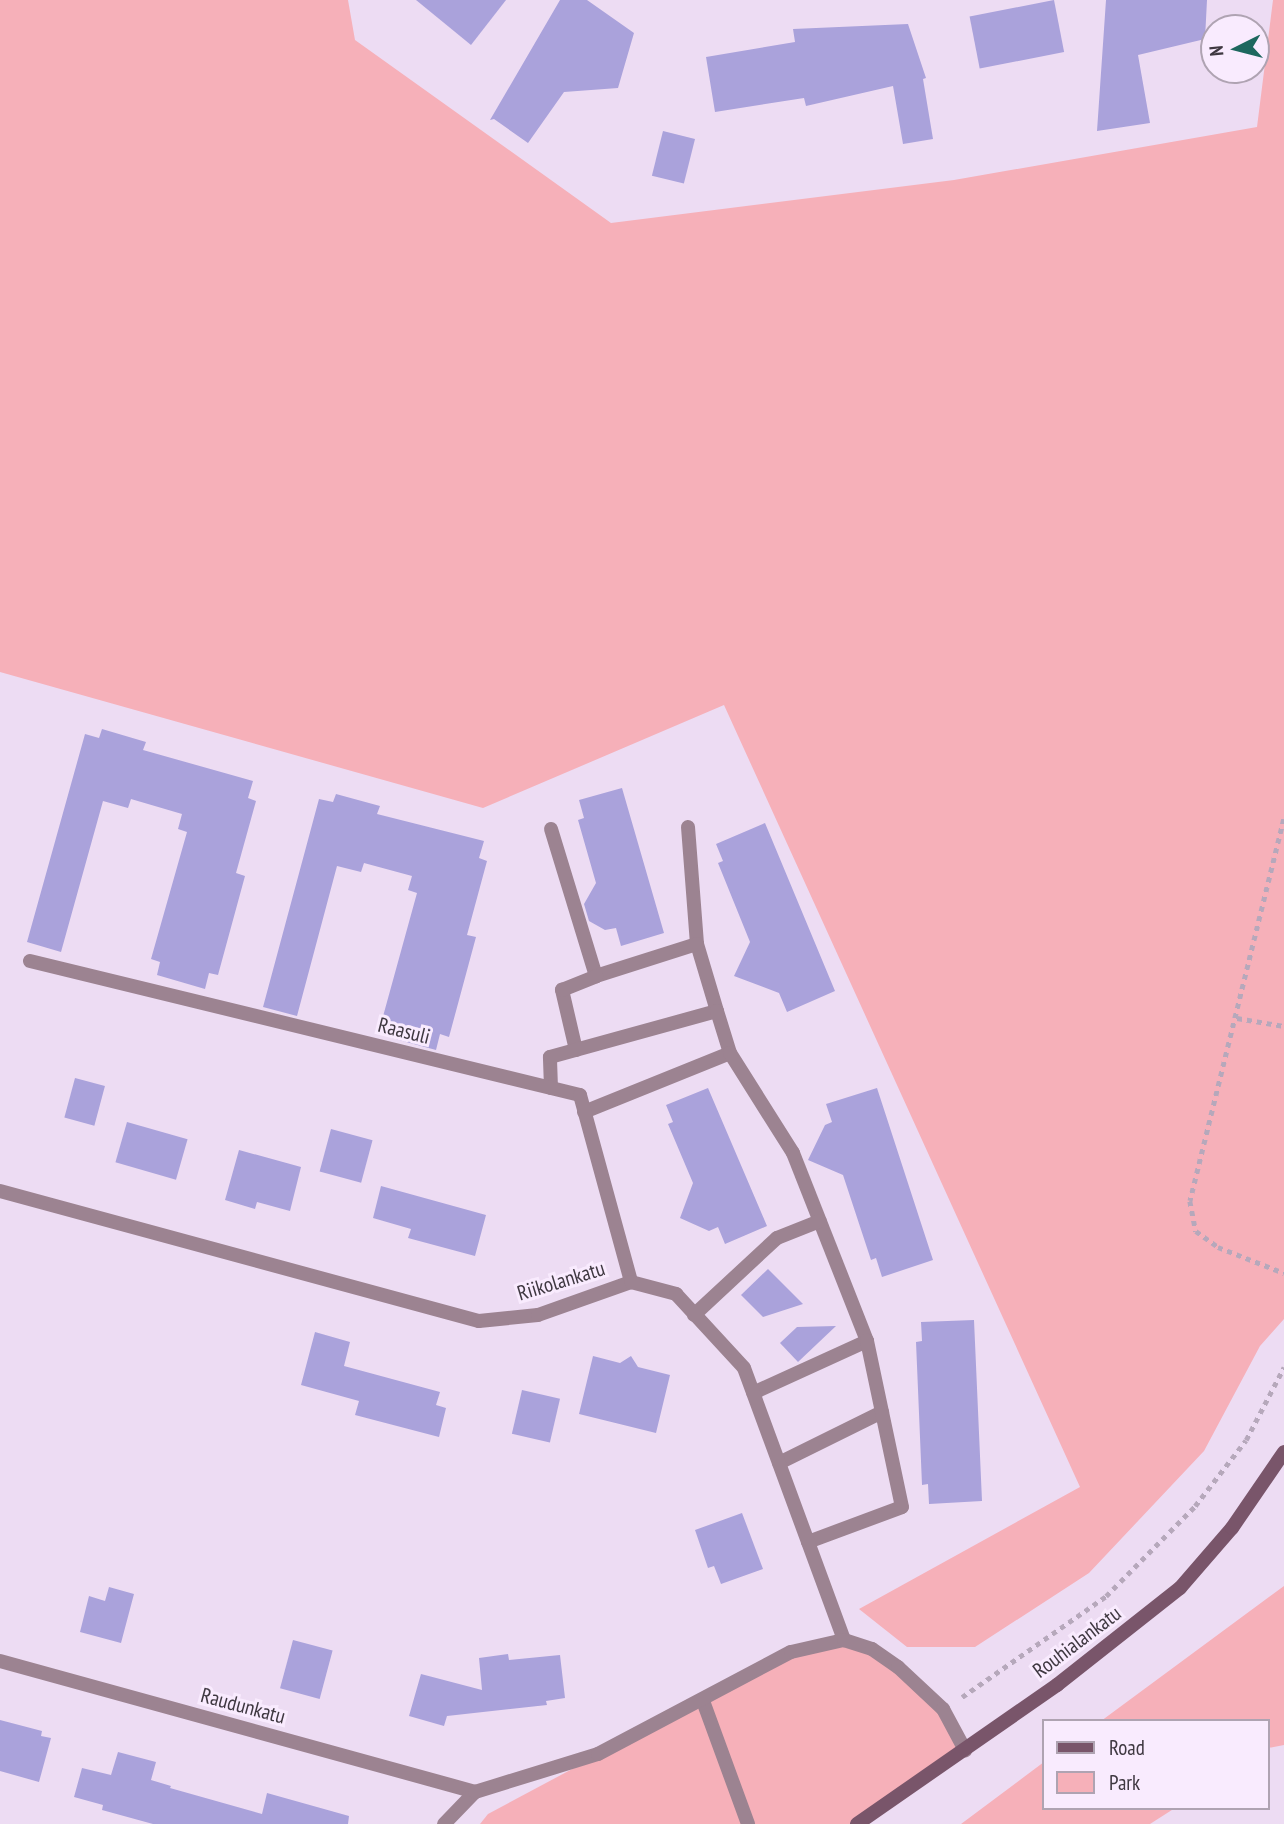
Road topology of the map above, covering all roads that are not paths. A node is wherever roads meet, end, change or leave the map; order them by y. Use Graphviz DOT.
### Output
graph roads {
  1 [pos="688,827"];
  2 [pos="551,829"];
  3 [pos="697,944"];
  4 [pos="30,961"];
  5 [pos="596,976"];
  6 [pos="717,1011"];
  7 [pos="576,1050"];
  8 [pos="730,1053"];
  9 [pos="551,1088"];
  10 [pos="584,1112"];
  11 [pos="0,1191"];
  12 [pos="820,1221"];
  13 [pos="631,1282"];
  14 [pos="694,1315"];
  15 [pos="867,1341"];
  16 [pos="753,1393"];
  17 [pos="882,1412"];
  18 [pos="1284,1452"];
  19 [pos="779,1464"];
  20 [pos="808,1542"];
  21 [pos="844,1640"];
  22 [pos="0,1661"];
  23 [pos="703,1701"];
  24 [pos="965,1750"];
  25 [pos="475,1792"];
  26 [pos="444,1824"];
  27 [pos="748,1824"];
  28 [pos="857,1824"];
  1 -- 3 [label="street"];
  2 -- 5 [label="street"];
  3 -- 5 [label="street"];
  3 -- 6 [label="street"];
  4 -- 9 [label="street, Raasuli"];
  5 -- 7 [label="street"];
  6 -- 7 [label="street"];
  6 -- 8 [label="street"];
  7 -- 9 [label="street"];
  8 -- 10 [label="street"];
  8 -- 12 [label="street"];
  9 -- 10 [label="street, Raasuli"];
  10 -- 13 [label="street, Raasuli"];
  11 -- 13 [label="street, Riikolankatu"];
  12 -- 14 [label="street"];
  12 -- 15 [label="street"];
  13 -- 14 [label="street, Riikolankatu"];
  14 -- 16 [label="street, Riikolankatu"];
  15 -- 16 [label="street"];
  15 -- 17 [label="street"];
  16 -- 19 [label="street, Riikolankatu"];
  17 -- 19 [label="street"];
  17 -- 20 [label="street"];
  18 -- 24 [label="street, Rouhialankatu"];
  19 -- 20 [label="street, Riikolankatu"];
  20 -- 21 [label="street, Riikolankatu"];
  21 -- 23 [label="street"];
  21 -- 24 [label="street"];
  22 -- 25 [label="street, Raudunkatu"];
  23 -- 25 [label="street"];
  23 -- 27 [label="street"];
  24 -- 28 [label="street, Rouhialankatu"];
  25 -- 26 [label="street"];
}
